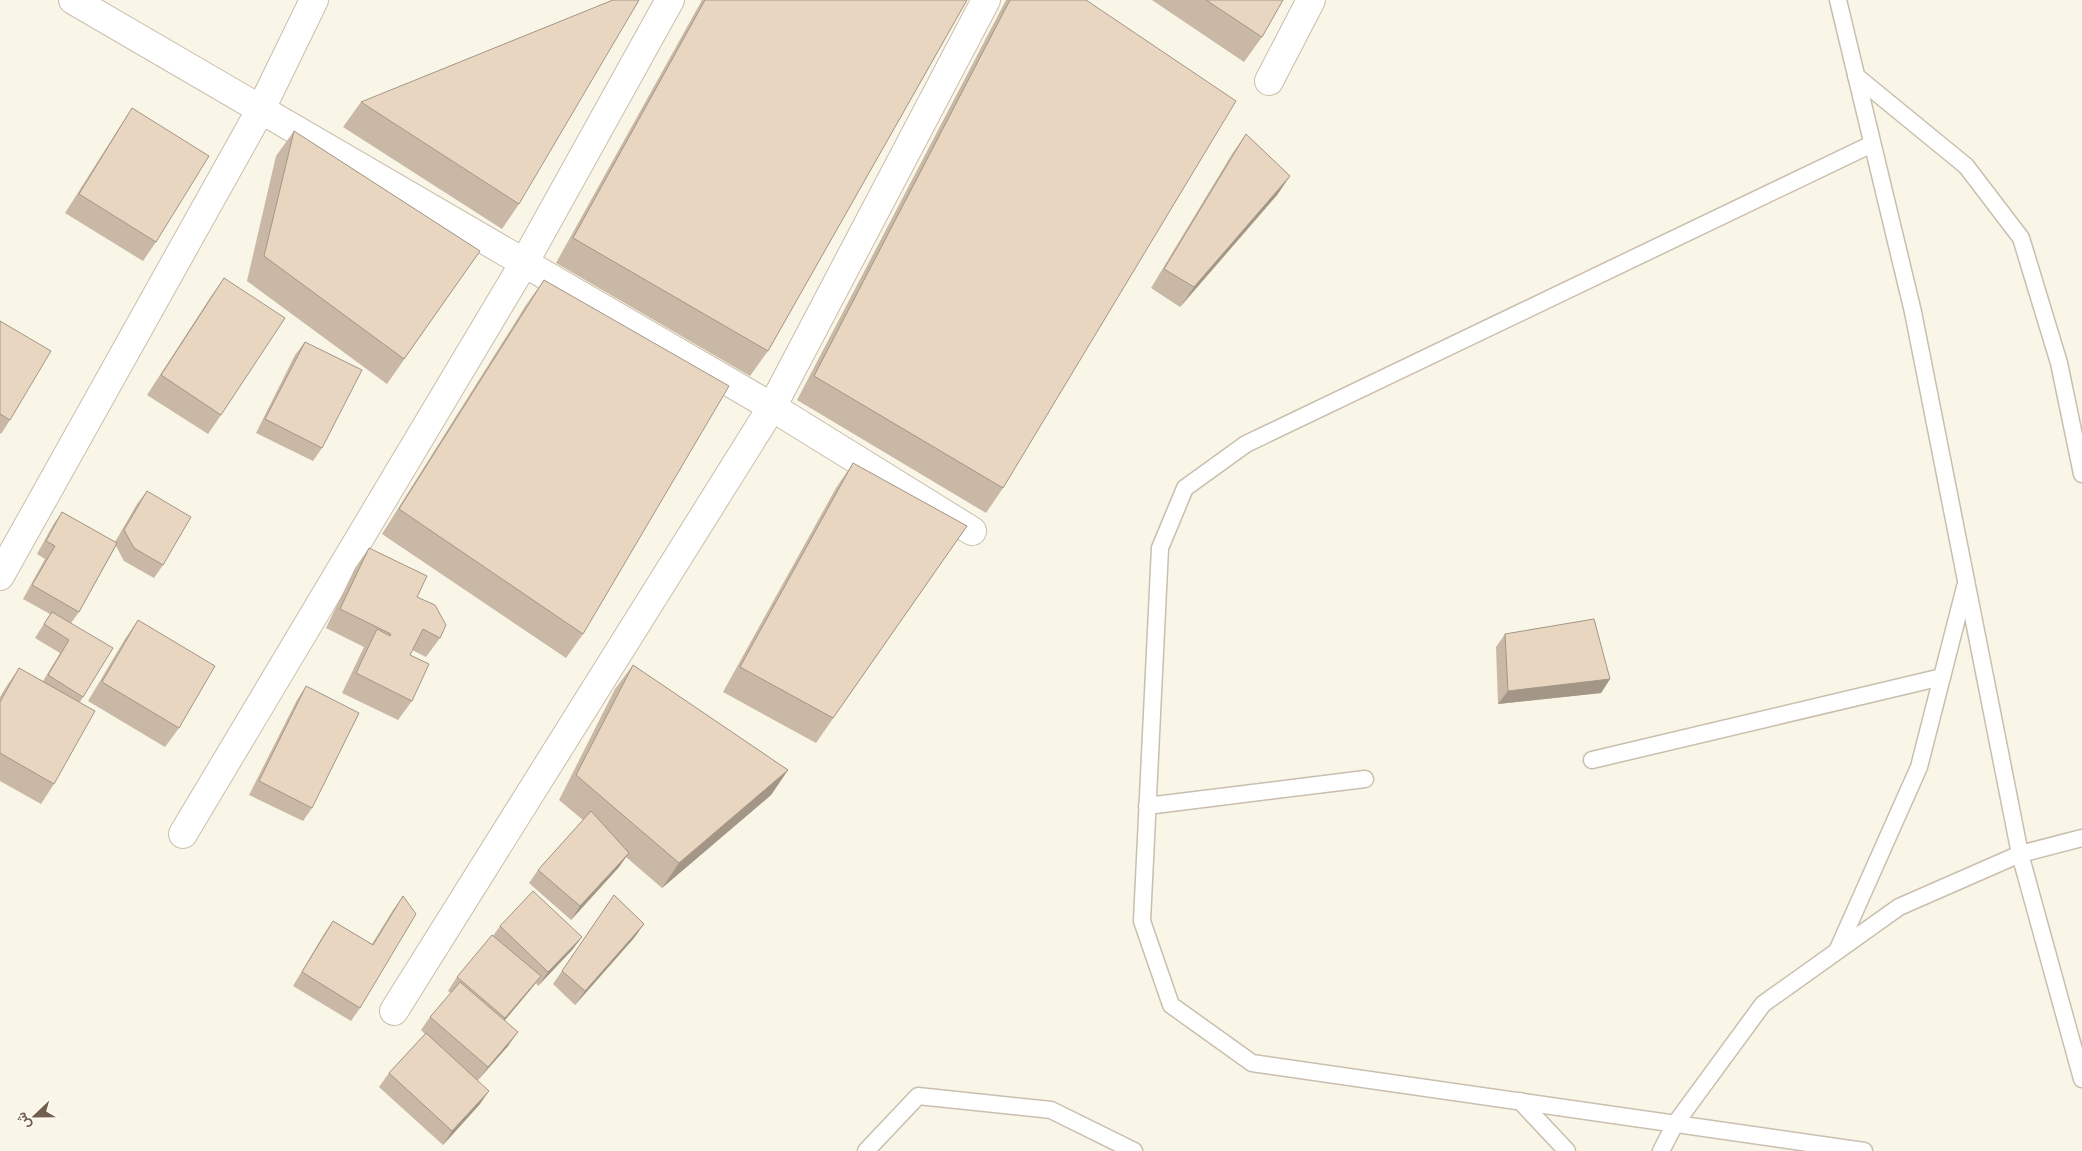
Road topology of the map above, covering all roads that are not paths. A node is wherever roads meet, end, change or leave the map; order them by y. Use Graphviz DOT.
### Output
graph roads {
  1 [pos="73,0"];
  2 [pos="314,0"];
  3 [pos="670,0"];
  4 [pos="986,0"];
  5 [pos="1312,0"];
  6 [pos="1838,0"];
  7 [pos="1856,76"];
  8 [pos="1269,81"];
  9 [pos="261,109"];
  10 [pos="1872,144"];
  11 [pos="524,263"];
  12 [pos="772,407"];
  13 [pos="2082,474"];
  14 [pos="972,531"];
  15 [pos="0,576"];
  16 [pos="1966,582"];
  17 [pos="1942,676"];
  18 [pos="1592,760"];
  19 [pos="1365,779"];
  20 [pos="1147,806"];
  21 [pos="183,834"];
  22 [pos="2082,838"];
  23 [pos="2020,854"];
  24 [pos="1838,950"];
  25 [pos="394,1011"];
  26 [pos="2082,1079"];
  27 [pos="1520,1102"];
  28 [pos="1675,1124"];
  29 [pos="866,1151"];
  30 [pos="1134,1151"];
  31 [pos="1567,1151"];
  32 [pos="1661,1151"];
  33 [pos="1864,1151"];
  1 -- 9 [label="street"];
  2 -- 9 [label="street"];
  3 -- 11 [label="street"];
  4 -- 12 [label="street"];
  5 -- 8 [label="street"];
  6 -- 7 [label="lane"];
  7 -- 10 [label="lane"];
  7 -- 13 [label="lane"];
  9 -- 11 [label="street"];
  9 -- 15 [label="street"];
  10 -- 16 [label="lane"];
  10 -- 20 [label="lane"];
  11 -- 12 [label="street"];
  11 -- 21 [label="street"];
  12 -- 14 [label="street"];
  12 -- 25 [label="street"];
  16 -- 17 [label="lane"];
  16 -- 23 [label="lane"];
  17 -- 18 [label="lane"];
  17 -- 24 [label="lane"];
  19 -- 20 [label="lane"];
  20 -- 27 [label="lane"];
  22 -- 23 [label="lane"];
  23 -- 24 [label="lane"];
  23 -- 26 [label="lane"];
  24 -- 28 [label="lane"];
  27 -- 28 [label="lane"];
  27 -- 31 [label="lane"];
  28 -- 32 [label="lane"];
  28 -- 33 [label="lane"];
  29 -- 30 [label="lane"];
}
